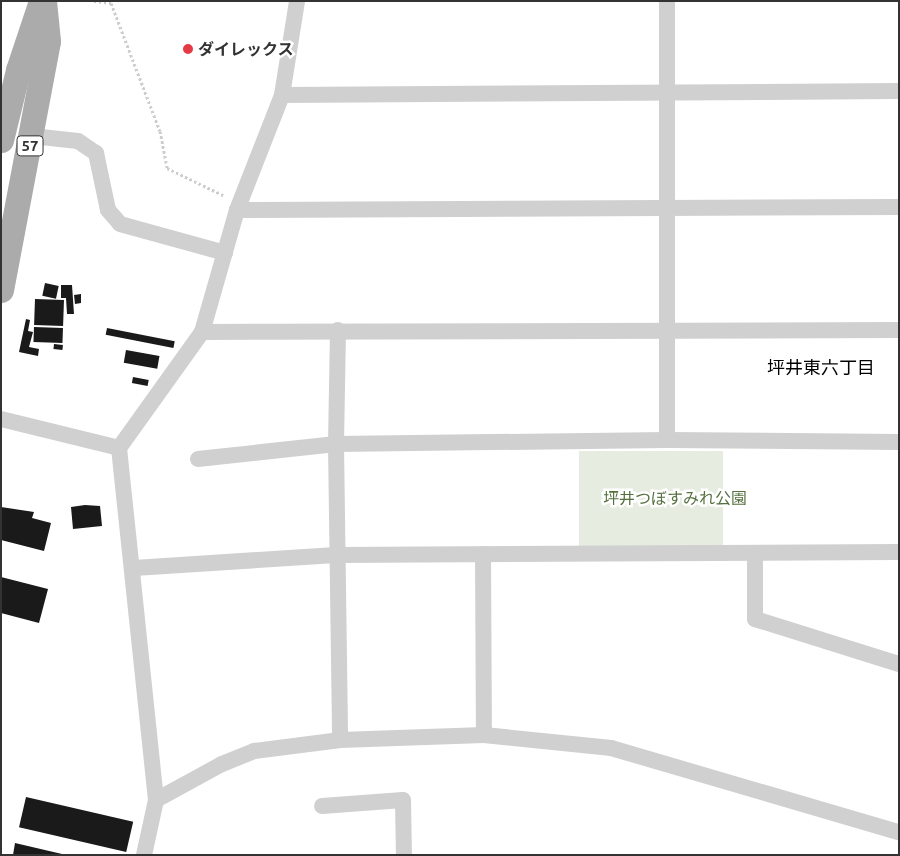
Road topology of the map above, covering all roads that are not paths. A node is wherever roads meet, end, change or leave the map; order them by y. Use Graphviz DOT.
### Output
graph roads {
  1 [pos="43,1"];
  2 [pos="297,1"];
  3 [pos="667,1"];
  4 [pos="899,91"];
  5 [pos="667,92"];
  6 [pos="282,95"];
  7 [pos="32,136"];
  8 [pos="1,140"];
  9 [pos="667,206"];
  10 [pos="238,207"];
  11 [pos="899,207"];
  12 [pos="225,253"];
  13 [pos="1,290"];
  14 [pos="338,330"];
  15 [pos="899,330"];
  16 [pos="667,331"];
  17 [pos="202,332"];
  18 [pos="1,419"];
  19 [pos="667,440"];
  20 [pos="899,442"];
  21 [pos="336,444"];
  22 [pos="120,448"];
  23 [pos="198,458"];
  24 [pos="899,552"];
  25 [pos="755,553"];
  26 [pos="483,554"];
  27 [pos="336,555"];
  28 [pos="134,568"];
  29 [pos="899,664"];
  30 [pos="484,735"];
  31 [pos="340,740"];
  32 [pos="156,800"];
  33 [pos="322,806"];
  34 [pos="899,832"];
  35 [pos="144,855"];
  36 [pos="404,855"];
  1 -- 7 [label="main road, 57"];
  1 -- 8 [label="main road, 57"];
  2 -- 6 [label="street"];
  3 -- 5 [label="street"];
  4 -- 5 [label="street"];
  5 -- 6 [label="street"];
  5 -- 9 [label="street"];
  6 -- 10 [label="street"];
  7 -- 12 [label="street"];
  7 -- 13 [label="main road, 57"];
  9 -- 10 [label="street"];
  9 -- 11 [label="street"];
  9 -- 16 [label="street"];
  10 -- 12 [label="street"];
  12 -- 17 [label="street"];
  14 -- 16 [label="street"];
  14 -- 17 [label="street"];
  14 -- 21 [label="street"];
  15 -- 16 [label="street"];
  16 -- 19 [label="street"];
  17 -- 22 [label="street"];
  18 -- 22 [label="street"];
  19 -- 20 [label="street"];
  19 -- 21 [label="street"];
  21 -- 23 [label="street"];
  21 -- 27 [label="street"];
  22 -- 28 [label="street"];
  24 -- 25 [label="street"];
  25 -- 26 [label="street"];
  25 -- 29 [label="street"];
  26 -- 27 [label="street"];
  26 -- 30 [label="street"];
  27 -- 28 [label="street"];
  27 -- 31 [label="street"];
  28 -- 32 [label="street"];
  30 -- 31 [label="street"];
  30 -- 34 [label="street"];
  31 -- 32 [label="street"];
  32 -- 35 [label="street"];
  33 -- 36 [label="street"];
}
